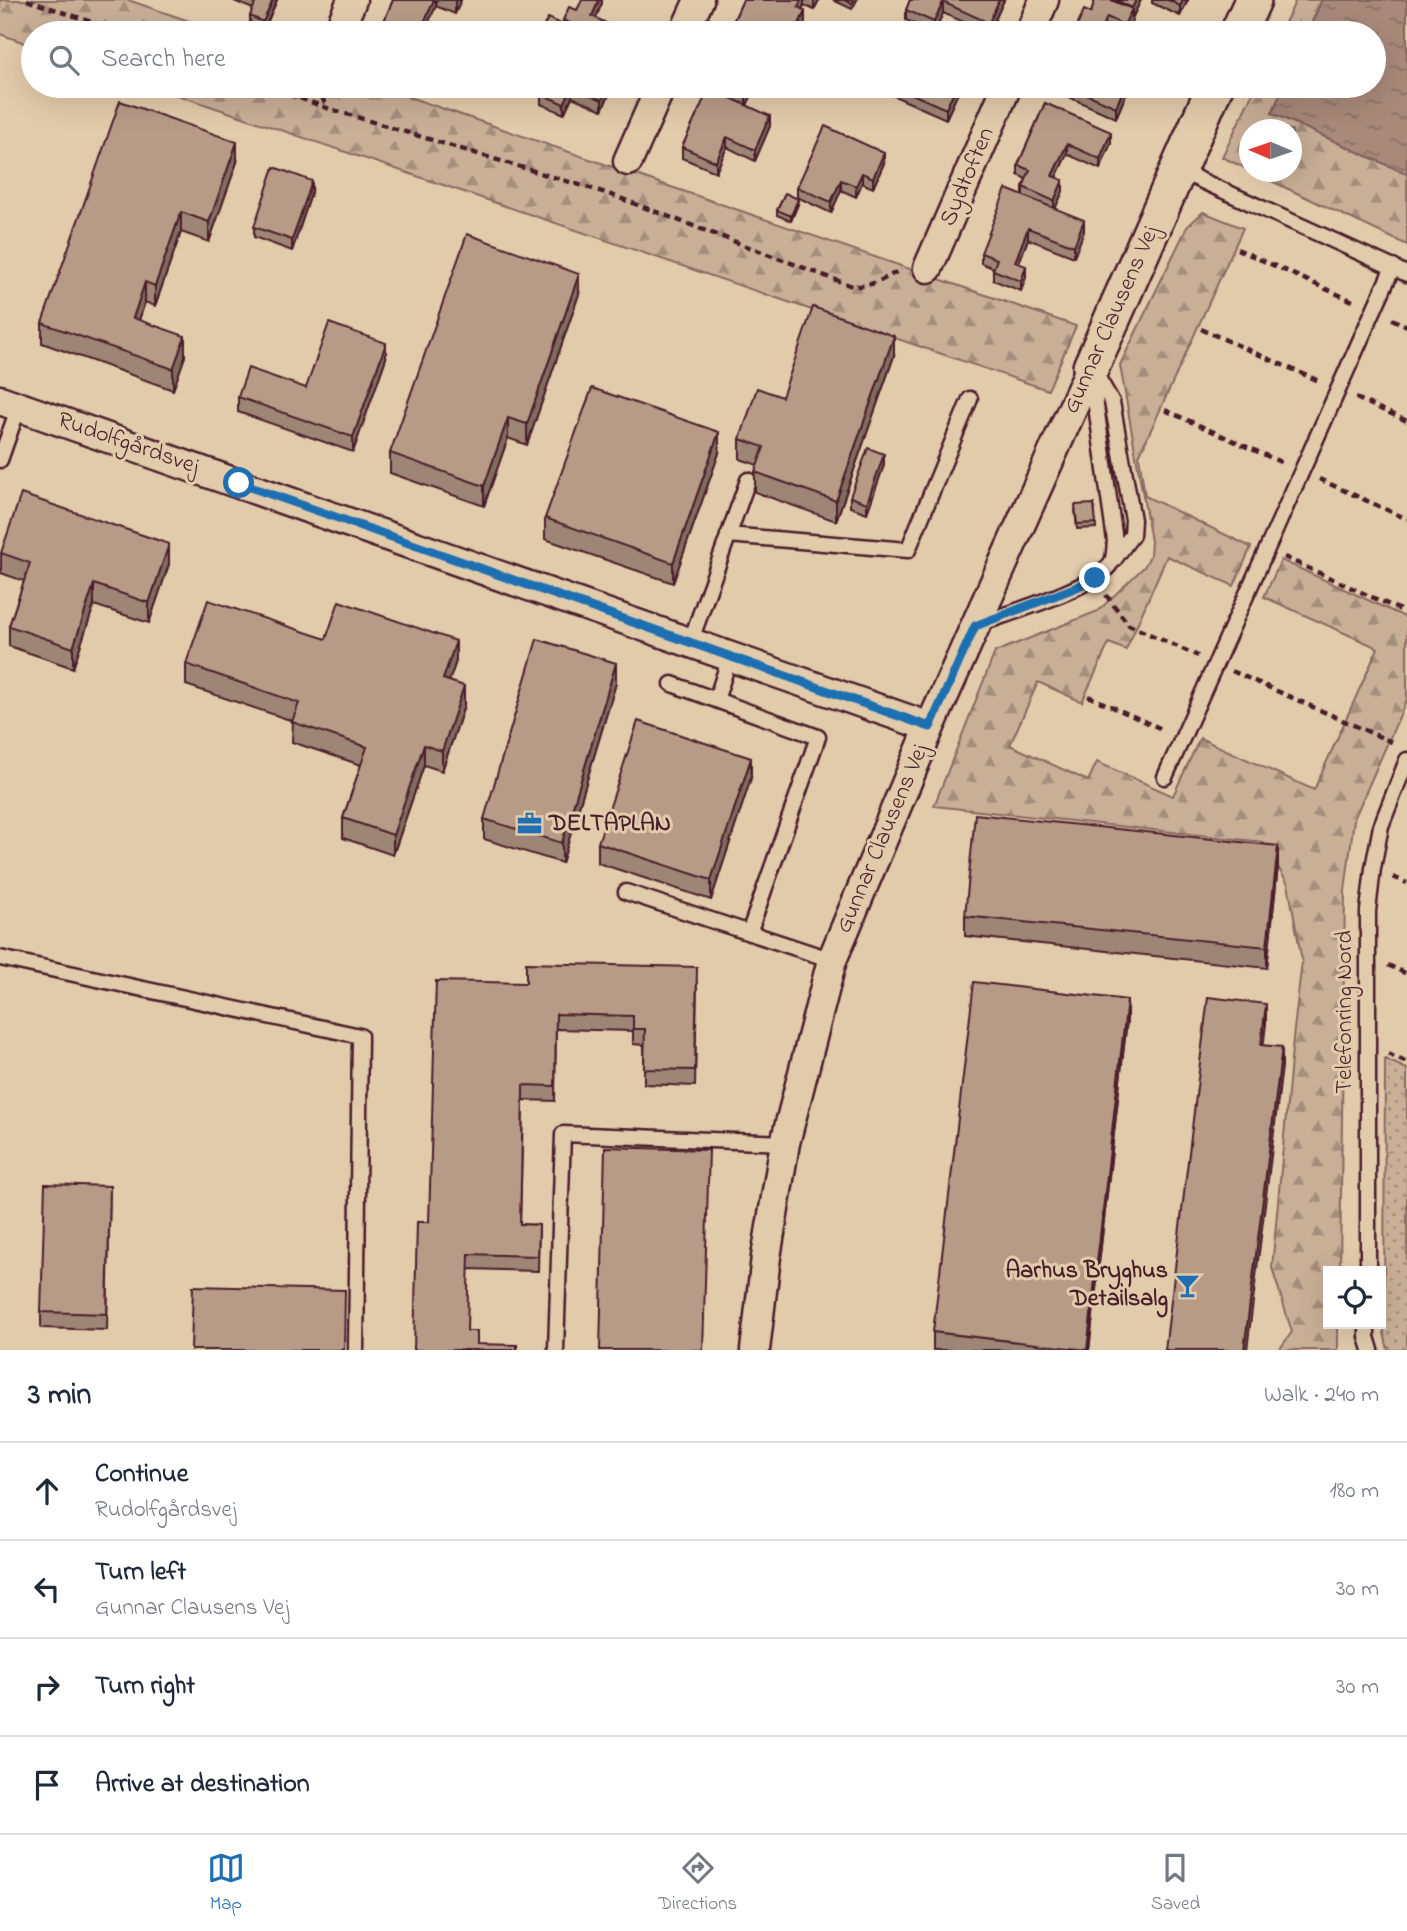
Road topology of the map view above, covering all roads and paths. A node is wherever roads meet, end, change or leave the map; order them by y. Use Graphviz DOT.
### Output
graph roads {
  1 [pos="27,0"];
  2 [pos="352,0"];
  3 [pos="699,0"];
  4 [pos="1044,0"];
  5 [pos="1253,0"];
  6 [pos="89,21"];
  7 [pos="343,21"];
  8 [pos="689,21"];
  9 [pos="1035,21"];
  10 [pos="1243,21"];
  11 [pos="299,98"];
  12 [pos="322,98"];
  13 [pos="656,98"];
  14 [pos="1002,98"];
  15 [pos="1210,98"];
  16 [pos="327,108"];
  17 [pos="628,160"];
  18 [pos="1178,170"];
  19 [pos="1237,249"];
  20 [pos="928,268"];
  21 [pos="1400,270"];
  22 [pos="1374,311"];
  23 [pos="1407,326"];
  24 [pos="1202,329"];
  25 [pos="1091,367"];
  26 [pos="1338,390"];
  27 [pos="970,399"];
  28 [pos="9,403"];
  29 [pos="1407,421"];
  30 [pos="0,460"];
  31 [pos="748,480"];
  32 [pos="728,535"];
  33 [pos="1267,550"];
  34 [pos="1112,562"];
  35 [pos="1105,594"];
  36 [pos="1407,612"];
  37 [pos="975,626"];
  38 [pos="690,643"];
  39 [pos="730,657"];
  40 [pos="1215,664"];
  41 [pos="672,684"];
  42 [pos="1088,696"];
  43 [pos="716,700"];
  44 [pos="930,727"];
  45 [pos="1182,738"];
  46 [pos="1388,741"];
  47 [pos="1407,760"];
  48 [pos="1165,777"];
  49 [pos="626,892"];
  50 [pos="750,933"];
  51 [pos="0,958"];
  52 [pos="832,960"];
  53 [pos="785,1143"];
  54 [pos="1367,1266"];
  55 [pos="356,1350"];
  56 [pos="556,1350"];
  57 [pos="755,1350"];
  1 -- 6 [label="path"];
  2 -- 7 [label="street"];
  3 -- 8 [label="street"];
  4 -- 9 [label="street"];
  5 -- 10 [label="street"];
  11 -- 16 [label="path"];
  12 -- 16 [label="path"];
  13 -- 17 [label="street"];
  14 -- 20 [label="street, Sydtoften"];
  15 -- 18 [label="street, Gunnar Clausens Vej"];
  16 -- 20 [label="path"];
  18 -- 21 [label="lane"];
  18 -- 25 [label="street, Gunnar Clausens Vej"];
  19 -- 22 [label="path"];
  21 -- 22 [label="lane"];
  22 -- 23 [label="path"];
  22 -- 26 [label="lane"];
  24 -- 26 [label="path"];
  25 -- 34 [label="lane"];
  25 -- 34 [label="lane"];
  25 -- 37 [label="street, Gunnar Clausens Vej"];
  26 -- 29 [label="path"];
  26 -- 33 [label="lane"];
  27 -- 32 [label="lane"];
  28 -- 30 [label="lane"];
  28 -- 38 [label="street, Rudolfgårdsvej"];
  31 -- 32 [label="lane"];
  32 -- 38 [label="lane"];
  33 -- 36 [label="path"];
  33 -- 40 [label="lane"];
  34 -- 37 [label="lane"];
  35 -- 40 [label="path"];
  37 -- 44 [label="street, Gunnar Clausens Vej"];
  38 -- 39 [label="street, Rudolfgårdsvej"];
  39 -- 43 [label="lane"];
  39 -- 44 [label="street, Rudolfgårdsvej"];
  40 -- 45 [label="lane"];
  40 -- 46 [label="path"];
  41 -- 43 [label="lane"];
  42 -- 45 [label="path"];
  43 -- 50 [label="lane"];
  44 -- 52 [label="street, Gunnar Clausens Vej"];
  45 -- 48 [label="lane"];
  47 -- 54 [label="lane, Telefonring Nord"];
  49 -- 50 [label="lane"];
  50 -- 52 [label="lane"];
  51 -- 55 [label="lane"];
  52 -- 53 [label="street, Gunnar Clausens Vej"];
  53 -- 56 [label="lane"];
  53 -- 57 [label="street, Gunnar Clausens Vej"];
}
